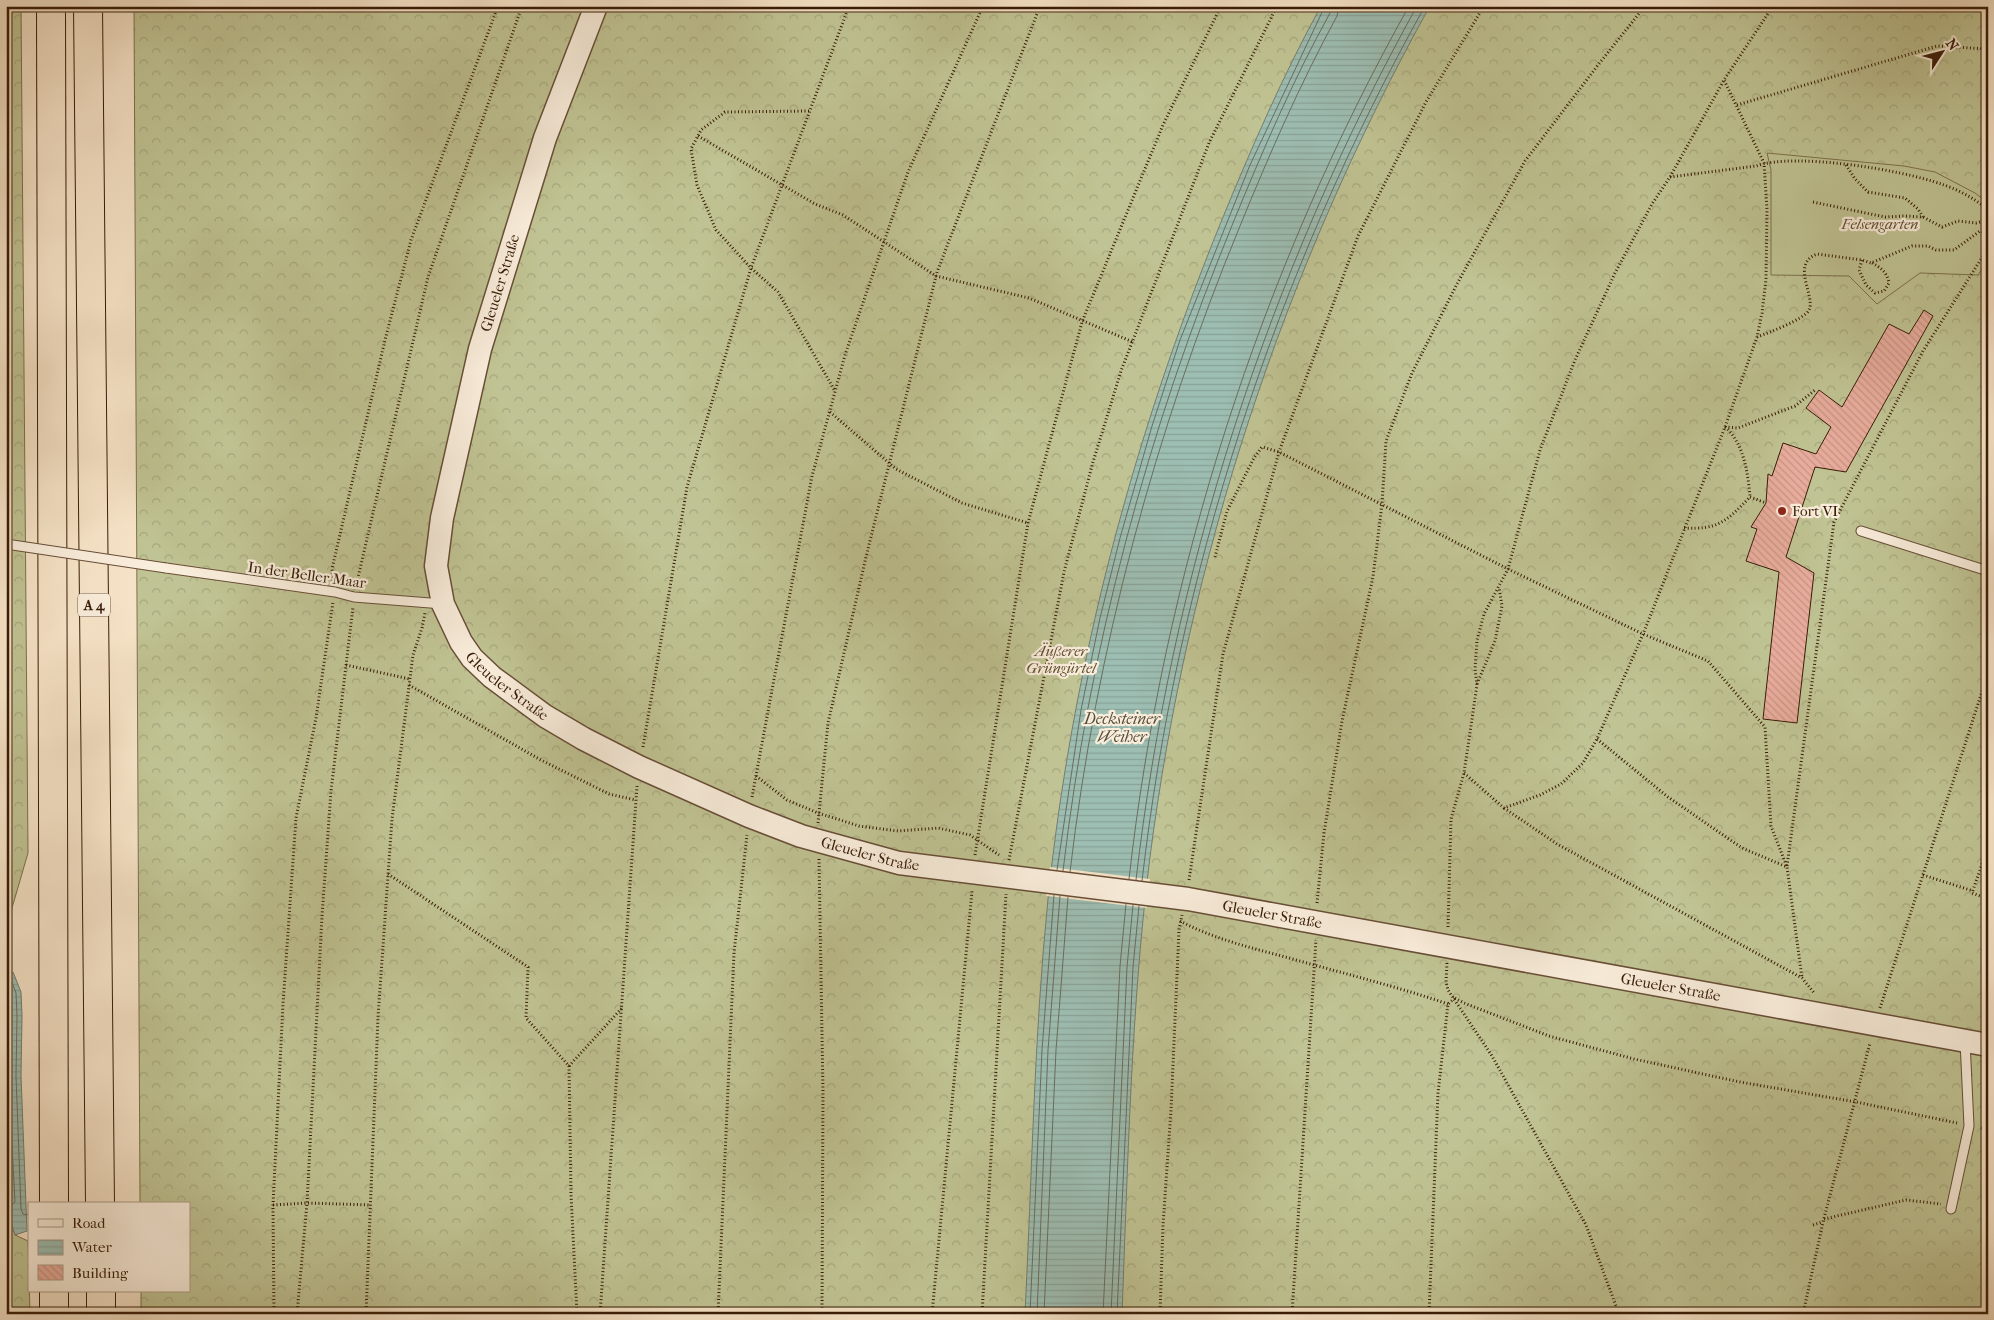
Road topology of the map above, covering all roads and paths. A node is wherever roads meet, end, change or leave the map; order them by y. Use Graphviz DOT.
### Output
graph roads {
  1 [pos="51,6"];
  2 [pos="88,6"];
  3 [pos="498,6"];
  4 [pos="522,6"];
  5 [pos="596,6"];
  6 [pos="849,6"];
  7 [pos="983,6"];
  8 [pos="1040,6"];
  9 [pos="1221,6"];
  10 [pos="1277,6"];
  11 [pos="1484,6"];
  12 [pos="1645,6"];
  13 [pos="1773,6"];
  14 [pos="1988,48"];
  15 [pos="1724,80"];
  16 [pos="1737,105"];
  17 [pos="809,111"];
  18 [pos="698,136"];
  19 [pos="1764,163"];
  20 [pos="1846,164"];
  21 [pos="1670,177"];
  22 [pos="782,184"];
  23 [pos="1813,202"];
  24 [pos="1988,210"];
  25 [pos="1923,217"];
  26 [pos="1988,220"];
  27 [pos="1988,234"];
  28 [pos="883,242"];
  29 [pos="1988,248"];
  30 [pos="1862,260"];
  31 [pos="1871,263"];
  32 [pos="751,268"];
  33 [pos="936,276"];
  34 [pos="1082,322"];
  35 [pos="1757,337"];
  36 [pos="1133,342"];
  37 [pos="1814,390"];
  38 [pos="835,392"];
  39 [pos="830,412"];
  40 [pos="1725,427"];
  41 [pos="1279,452"];
  42 [pos="890,463"];
  43 [pos="1750,497"];
  44 [pos="1766,503"];
  45 [pos="1382,504"];
  46 [pos="1800,513"];
  47 [pos="1806,515"];
  48 [pos="1028,523"];
  49 [pos="1684,528"];
  50 [pos="1861,531"];
  51 [pos="6,544"];
  52 [pos="1215,557"];
  53 [pos="1508,569"];
  54 [pos="1988,571"];
  55 [pos="1499,585"];
  56 [pos="335,592"];
  57 [pos="354,597"];
  58 [pos="435,604"];
  59 [pos="1643,634"];
  60 [pos="346,665"];
  61 [pos="1988,673"];
  62 [pos="410,679"];
  63 [pos="1477,684"];
  64 [pos="409,685"];
  65 [pos="1597,739"];
  66 [pos="639,767"];
  67 [pos="1464,772"];
  68 [pos="756,775"];
  69 [pos="636,800"];
  70 [pos="1504,808"];
  71 [pos="818,814"];
  72 [pos="749,816"];
  73 [pos="817,840"];
  74 [pos="977,840"];
  75 [pos="1988,847"];
  76 [pos="1787,867"];
  77 [pos="973,872"];
  78 [pos="388,874"];
  79 [pos="1923,875"];
  80 [pos="1006,889"];
  81 [pos="1973,891"];
  82 [pos="1180,898"];
  83 [pos="1988,899"];
  84 [pos="1317,905"];
  85 [pos="1180,921"];
  86 [pos="1316,933"];
  87 [pos="1448,946"];
  88 [pos="1314,965"];
  89 [pos="1802,978"];
  90 [pos="1455,998"];
  91 [pos="1448,1004"];
  92 [pos="622,1008"];
  93 [pos="1827,1016"];
  94 [pos="1875,1025"];
  95 [pos="1965,1041"];
  96 [pos="1988,1045"];
  97 [pos="568,1066"];
  98 [pos="1856,1102"];
  99 [pos="1969,1126"];
  100 [pos="1988,1129"];
  101 [pos="54,1202"];
  102 [pos="100,1202"];
  103 [pos="307,1203"];
  104 [pos="273,1205"];
  105 [pos="371,1205"];
  106 [pos="1951,1207"];
  107 [pos="1823,1220"];
  108 [pos="1813,1225"];
  109 [pos="54,1292"];
  110 [pos="100,1292"];
  111 [pos="54,1314"];
  112 [pos="101,1314"];
  113 [pos="274,1314"];
  114 [pos="298,1314"];
  115 [pos="366,1314"];
  116 [pos="577,1314"];
  117 [pos="600,1314"];
  118 [pos="718,1314"];
  119 [pos="822,1314"];
  120 [pos="932,1314"];
  121 [pos="982,1314"];
  122 [pos="1160,1314"];
  123 [pos="1292,1314"];
  124 [pos="1429,1314"];
  125 [pos="1619,1314"];
  126 [pos="1803,1314"];
  1 -- 101 [label="highway"];
  2 -- 102 [label="highway, A 4"];
  3 -- 56 [label="path"];
  4 -- 57 [label="path"];
  5 -- 58 [label="street, Gleueler Straße"];
  6 -- 17 [label="path"];
  7 -- 28 [label="path"];
  8 -- 33 [label="path"];
  9 -- 34 [label="path"];
  10 -- 36 [label="path"];
  11 -- 41 [label="path"];
  12 -- 45 [label="path"];
  13 -- 15 [label="path"];
  14 -- 16 [label="path"];
  15 -- 16 [label="path"];
  15 -- 21 [label="path"];
  16 -- 19 [label="path"];
  17 -- 18 [label="path"];
  17 -- 22 [label="path"];
  18 -- 22 [label="path"];
  18 -- 32 [label="path"];
  19 -- 20 [label="path"];
  19 -- 21 [label="path"];
  19 -- 35 [label="path"];
  20 -- 24 [label="path"];
  20 -- 25 [label="path"];
  21 -- 53 [label="path"];
  22 -- 28 [label="path"];
  22 -- 32 [label="path"];
  23 -- 25 [label="path"];
  25 -- 26 [label="path"];
  27 -- 31 [label="path"];
  28 -- 33 [label="path"];
  28 -- 38 [label="path"];
  29 -- 76 [label="path"];
  30 -- 31 [label="path"];
  30 -- 31 [label="path"];
  30 -- 35 [label="path"];
  32 -- 38 [label="path"];
  32 -- 66 [label="path"];
  33 -- 34 [label="path"];
  33 -- 42 [label="path"];
  34 -- 36 [label="path"];
  34 -- 48 [label="path"];
  35 -- 40 [label="path"];
  36 -- 74 [label="path"];
  37 -- 40 [label="path"];
  38 -- 39 [label="path"];
  39 -- 42 [label="path"];
  39 -- 68 [label="path"];
  40 -- 43 [label="path"];
  40 -- 49 [label="path"];
  41 -- 45 [label="path"];
  41 -- 52 [label="path"];
  41 -- 82 [label="path"];
  42 -- 48 [label="path"];
  42 -- 71 [label="path"];
  43 -- 44 [label="path"];
  43 -- 49 [label="path"];
  45 -- 53 [label="path"];
  45 -- 84 [label="path"];
  46 -- 47 [label="path"];
  48 -- 74 [label="path"];
  49 -- 59 [label="path"];
  50 -- 54 [label="lane"];
  51 -- 56 [label="lane, In der Beller Maar, bridge"];
  53 -- 55 [label="path"];
  53 -- 59 [label="path"];
  55 -- 63 [label="path"];
  55 -- 63 [label="path"];
  56 -- 57 [label="lane, In der Beller Maar"];
  56 -- 104 [label="path"];
  57 -- 58 [label="lane, In der Beller Maar"];
  57 -- 60 [label="path"];
  58 -- 62 [label="path"];
  58 -- 66 [label="street, Gleueler Straße"];
  59 -- 65 [label="path"];
  59 -- 76 [label="path"];
  60 -- 62 [label="path"];
  60 -- 103 [label="path"];
  61 -- 79 [label="path"];
  62 -- 64 [label="path"];
  63 -- 67 [label="path"];
  64 -- 69 [label="path"];
  64 -- 78 [label="path"];
  65 -- 70 [label="path"];
  65 -- 76 [label="path"];
  66 -- 69 [label="path"];
  66 -- 72 [label="street, Gleueler Straße"];
  67 -- 70 [label="path"];
  67 -- 87 [label="path"];
  68 -- 71 [label="path"];
  68 -- 72 [label="path"];
  69 -- 92 [label="path"];
  70 -- 89 [label="path"];
  71 -- 73 [label="path"];
  71 -- 74 [label="path"];
  72 -- 73 [label="street, Gleueler Straße"];
  72 -- 118 [label="path"];
  73 -- 77 [label="street, Gleueler Straße"];
  73 -- 119 [label="path"];
  74 -- 77 [label="path"];
  75 -- 81 [label="path"];
  76 -- 89 [label="path"];
  77 -- 82 [label="street, Gleueler Straße"];
  77 -- 120 [label="path"];
  78 -- 97 [label="path"];
  78 -- 105 [label="path"];
  79 -- 81 [label="path"];
  79 -- 94 [label="path"];
  80 -- 121 [label="path"];
  81 -- 83 [label="path"];
  82 -- 85 [label="path"];
  82 -- 87 [label="street, Gleueler Straße"];
  85 -- 88 [label="path"];
  85 -- 122 [label="path"];
  86 -- 88 [label="path"];
  87 -- 90 [label="path"];
  87 -- 93 [label="street, Gleueler Straße"];
  88 -- 91 [label="path"];
  88 -- 123 [label="path"];
  89 -- 93 [label="path"];
  90 -- 91 [label="path"];
  90 -- 98 [label="path"];
  90 -- 125 [label="path"];
  91 -- 124 [label="path"];
  92 -- 97 [label="path"];
  92 -- 117 [label="path"];
  93 -- 94 [label="street, Gleueler Straße"];
  94 -- 95 [label="street, Gleueler Straße"];
  94 -- 98 [label="path"];
  95 -- 96 [label="street, Gleueler Straße"];
  95 -- 99 [label="lane"];
  97 -- 116 [label="path"];
  98 -- 99 [label="path"];
  98 -- 107 [label="path"];
  99 -- 100 [label="path"];
  99 -- 106 [label="lane"];
  103 -- 104 [label="path"];
  103 -- 105 [label="path"];
  103 -- 114 [label="path"];
  104 -- 113 [label="path"];
  105 -- 115 [label="path"];
  106 -- 107 [label="path"];
  107 -- 108 [label="path"];
  107 -- 126 [label="path"];
  109 -- 111 [label="highway"];
  110 -- 112 [label="highway"];
}
